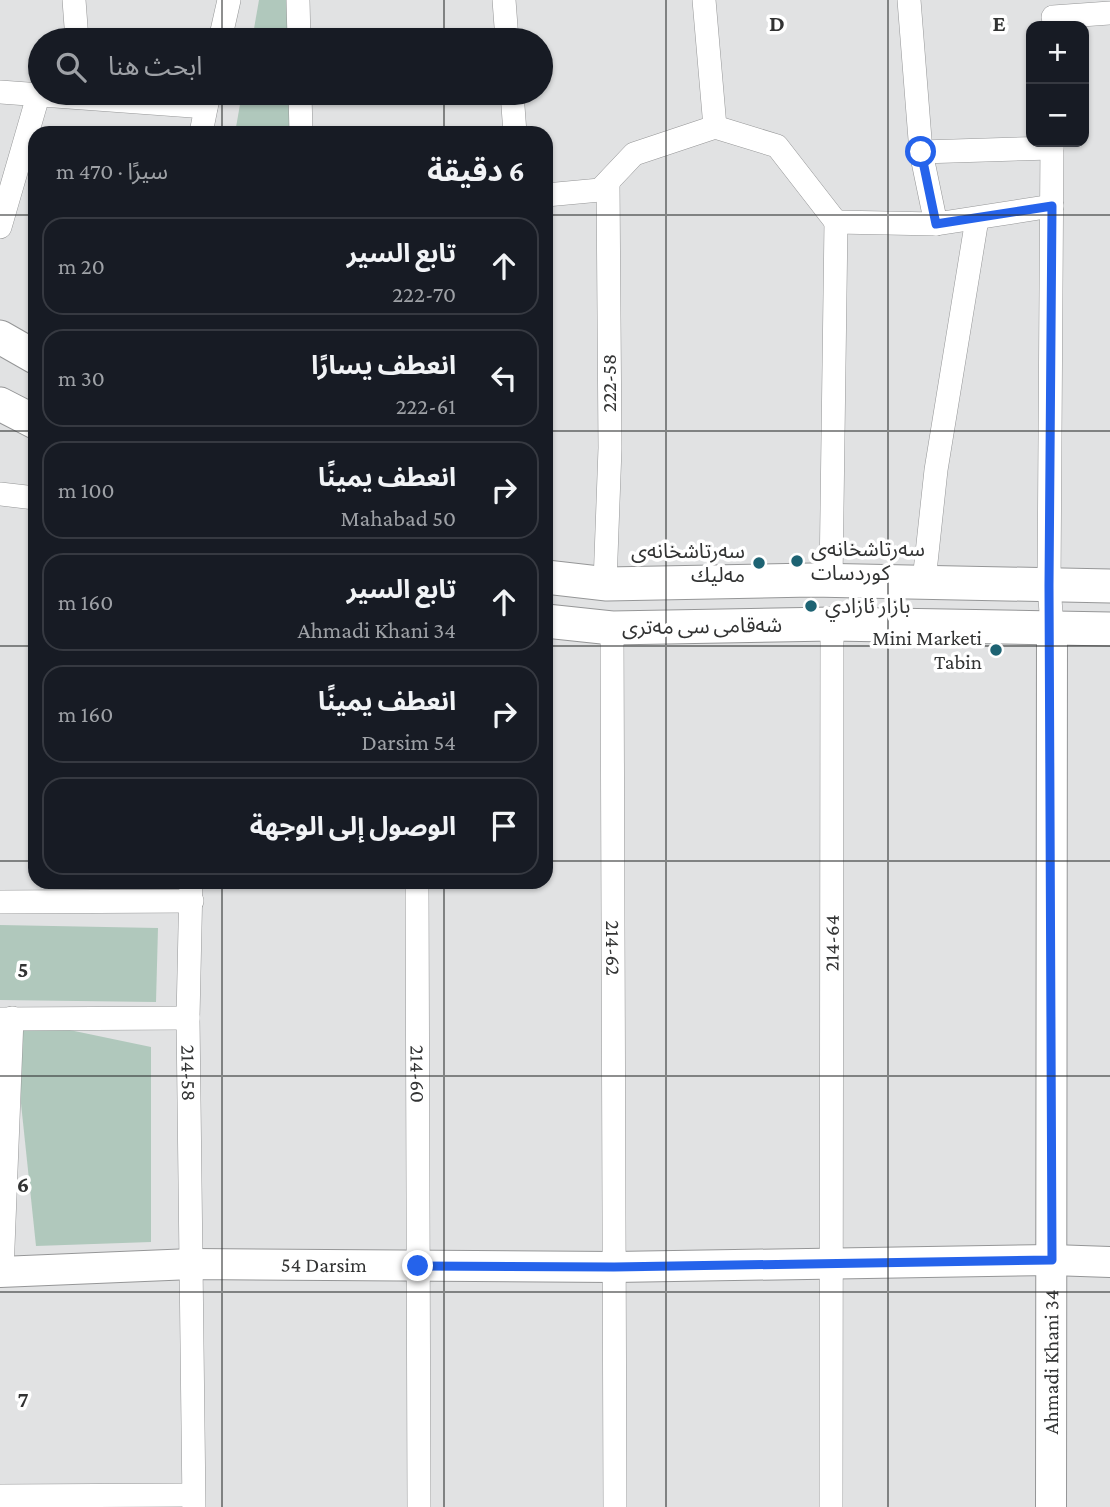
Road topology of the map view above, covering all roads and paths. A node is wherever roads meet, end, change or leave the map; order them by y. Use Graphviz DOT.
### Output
graph roads {
  1 [pos="74,0"];
  2 [pos="229,0"];
  3 [pos="298,0"];
  4 [pos="504,0"];
  5 [pos="705,0"];
  6 [pos="909,0"];
  7 [pos="1110,13"];
  8 [pos="1053,14"];
  9 [pos="76,28"];
  10 [pos="223,28"];
  11 [pos="299,28"];
  12 [pos="506,28"];
  13 [pos="0,92"];
  14 [pos="28,95"];
  15 [pos="35,105"];
  16 [pos="206,105"];
  17 [pos="300,105"];
  18 [pos="513,105"];
  19 [pos="29,126"];
  20 [pos="202,126"];
  21 [pos="301,126"];
  22 [pos="514,126"];
  23 [pos="715,127"];
  24 [pos="28,130"];
  25 [pos="1026,146"];
  26 [pos="1052,147"];
  27 [pos="921,152"];
  28 [pos="608,182"];
  29 [pos="553,194"];
  30 [pos="1052,206"];
  31 [pos="977,219"];
  32 [pos="836,222"];
  33 [pos="936,224"];
  34 [pos="0,227"];
  35 [pos="0,337"];
  36 [pos="28,353"];
  37 [pos="0,404"];
  38 [pos="28,418"];
  39 [pos="0,494"];
  40 [pos="28,497"];
  41 [pos="553,578"];
  42 [pos="831,581"];
  43 [pos="924,581"];
  44 [pos="605,584"];
  45 [pos="1049,585"];
  46 [pos="1110,586"];
  47 [pos="553,622"];
  48 [pos="832,624"];
  49 [pos="1052,627"];
  50 [pos="612,628"];
  51 [pos="1110,629"];
  52 [pos="417,889"];
  53 [pos="191,891"];
  54 [pos="0,902"];
  55 [pos="6,1018"];
  56 [pos="188,1018"];
  57 [pos="1052,1260"];
  58 [pos="1110,1262"];
  59 [pos="831,1263"];
  60 [pos="192,1264"];
  61 [pos="418,1266"];
  62 [pos="614,1267"];
  63 [pos="1,1272"];
  64 [pos="0,1496"];
  65 [pos="193,1501"];
  66 [pos="419,1507"];
  67 [pos="615,1507"];
  68 [pos="831,1507"];
  69 [pos="1051,1507"];
  1 -- 9 [label="street"];
  2 -- 10 [label="street"];
  3 -- 11 [label="street"];
  4 -- 12 [label="street"];
  5 -- 23 [label="street"];
  6 -- 27 [label="street"];
  7 -- 8 [label="street"];
  13 -- 14 [label="street"];
  15 -- 19 [label="street"];
  16 -- 20 [label="street"];
  17 -- 21 [label="street"];
  18 -- 22 [label="street"];
  23 -- 28 [label="street"];
  23 -- 32 [label="street"];
  24 -- 34 [label="street"];
  25 -- 27 [label="street"];
  26 -- 30 [label="street"];
  27 -- 33 [label="street"];
  28 -- 29 [label="street"];
  28 -- 44 [label="street, 222-58"];
  30 -- 31 [label="street"];
  30 -- 45 [label="street"];
  31 -- 33 [label="street"];
  31 -- 43 [label="street"];
  32 -- 33 [label="street"];
  32 -- 42 [label="street"];
  35 -- 36 [label="main road"];
  37 -- 38 [label="main road"];
  39 -- 40 [label="street"];
  41 -- 44 [label="main road, شەقامی سی مەتری"];
  42 -- 43 [label="main road, شەقامی سی مەتری"];
  42 -- 44 [label="main road, شەقامی سی مەتری"];
  43 -- 45 [label="main road, شەقامی سی مەتری"];
  45 -- 46 [label="main road, شەقامی سی مەتری"];
  45 -- 49 [label="street"];
  47 -- 50 [label="main road, شەقامی سی مەتری"];
  48 -- 49 [label="main road, شەقامی سی مەتری"];
  48 -- 50 [label="main road, شەقامی سی مەتری"];
  48 -- 59 [label="street, 214-64"];
  49 -- 51 [label="main road, شەقامی سی مەتری"];
  49 -- 57 [label="street, Ahmadi Khani 34"];
  50 -- 62 [label="street, 214-62"];
  52 -- 61 [label="street, 214-60"];
  53 -- 54 [label="street"];
  53 -- 56 [label="street, 214-58"];
  55 -- 56 [label="street"];
  55 -- 63 [label="street"];
  56 -- 60 [label="street, 214-58"];
  57 -- 58 [label="street, 54 Darsim"];
  57 -- 59 [label="street, 54 Darsim"];
  57 -- 69 [label="street, Ahmadi Khani 34"];
  59 -- 62 [label="street, 54 Darsim"];
  59 -- 68 [label="street, 214-64"];
  60 -- 61 [label="street, 54 Darsim"];
  60 -- 63 [label="street, 54 Darsim"];
  60 -- 65 [label="street, 214-58"];
  61 -- 62 [label="street, 54 Darsim"];
  61 -- 66 [label="street, 214-60"];
  62 -- 67 [label="street, 214-62"];
  64 -- 65 [label="street"];
}
